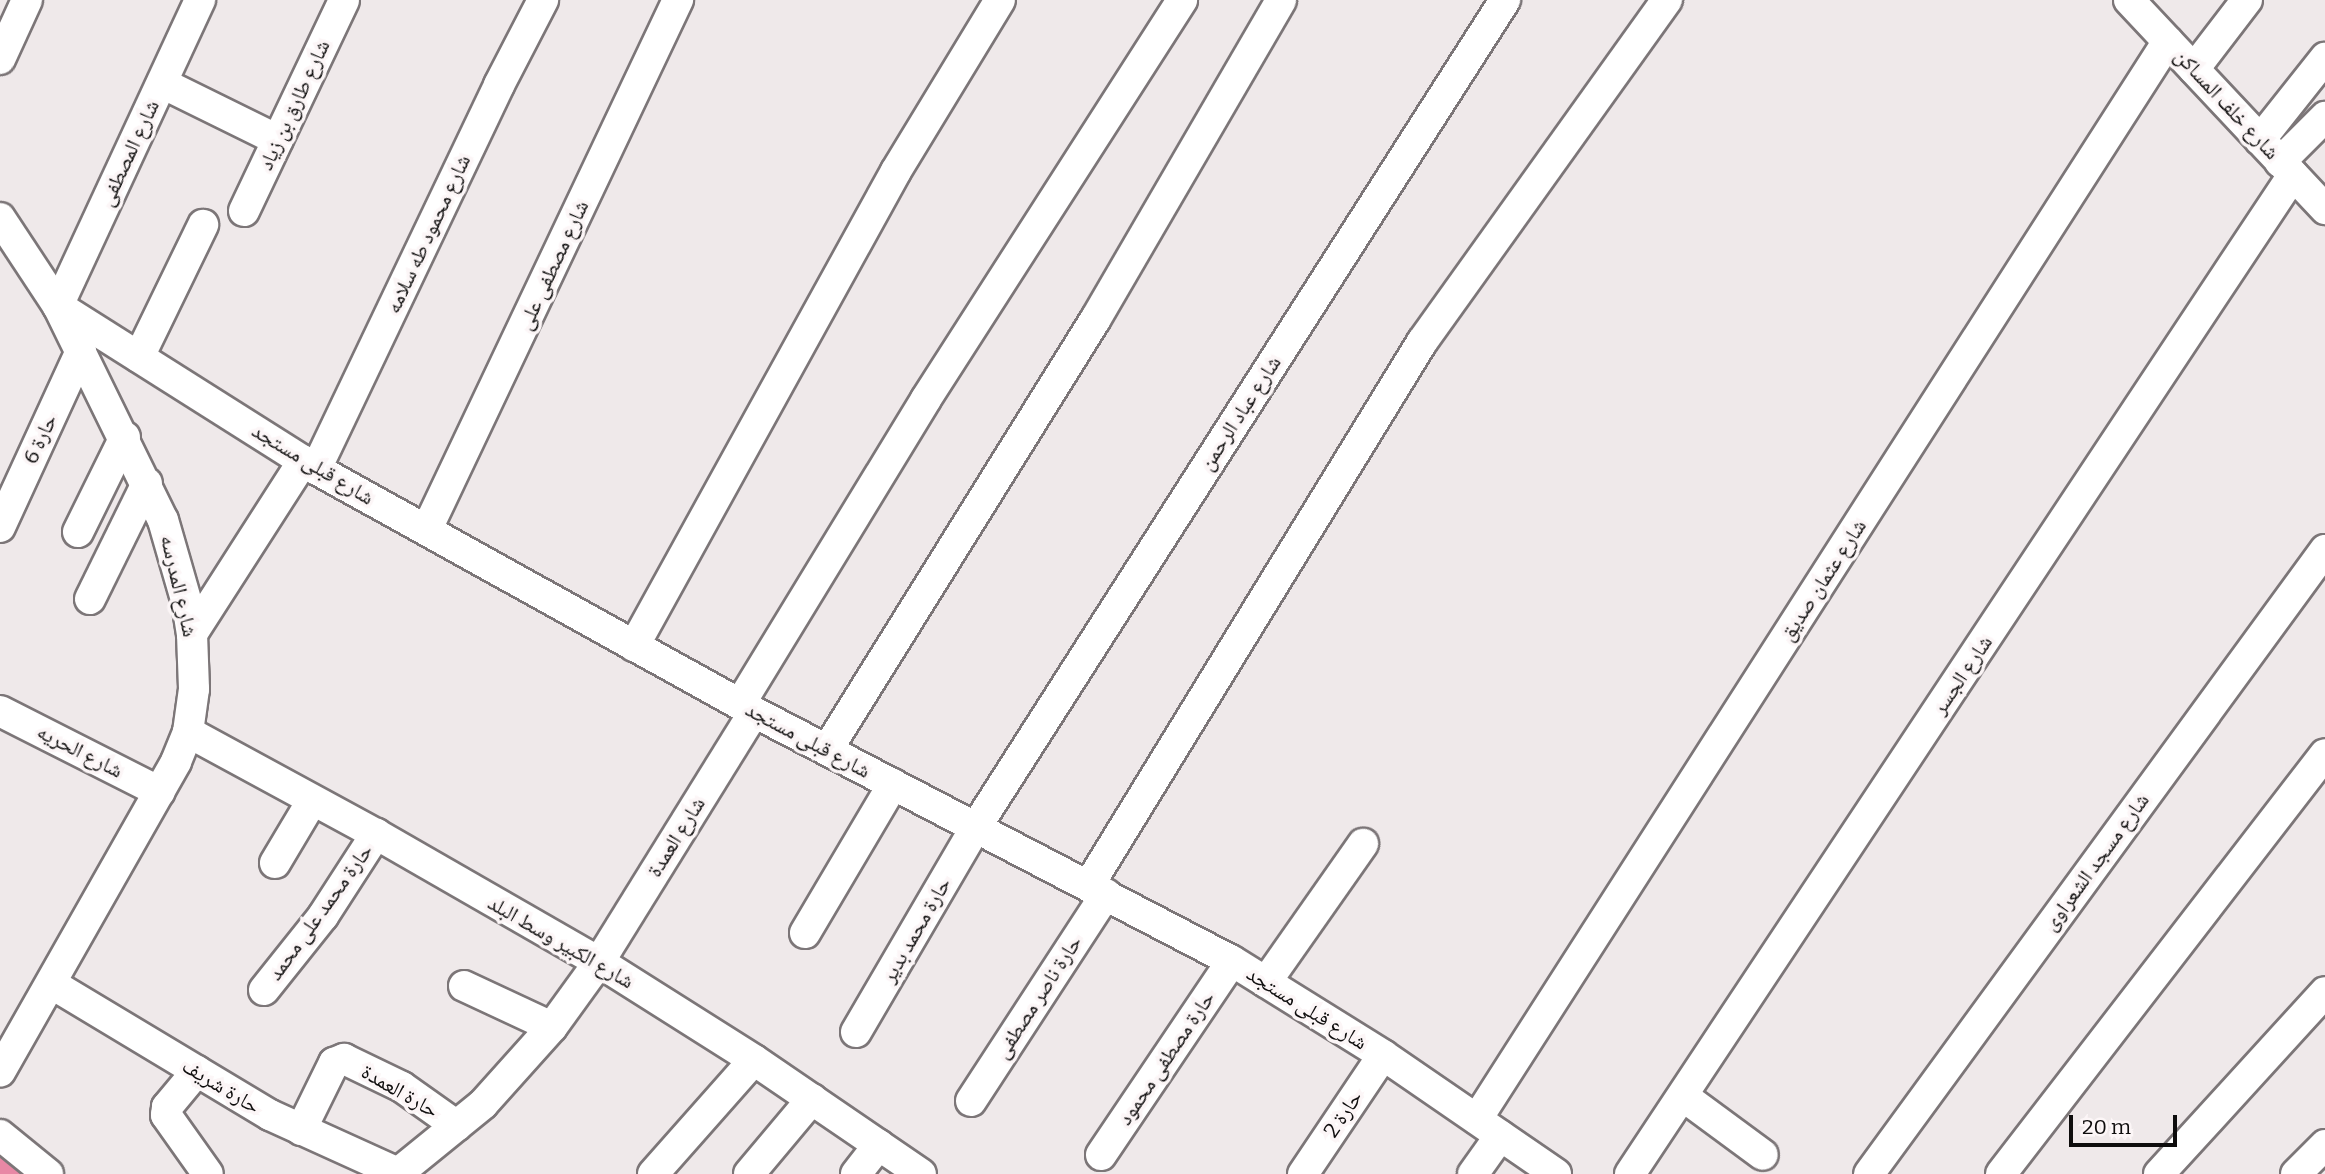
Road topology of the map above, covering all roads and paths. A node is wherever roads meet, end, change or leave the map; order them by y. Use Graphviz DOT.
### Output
graph roads {
  1 [pos="27,0"];
  2 [pos="200,0"];
  3 [pos="345,0"];
  4 [pos="543,0"];
  5 [pos="678,0"];
  6 [pos="1000,0"];
  7 [pos="1182,0"];
  8 [pos="1281,0"];
  9 [pos="1504,0"];
  10 [pos="1667,0"];
  11 [pos="2130,0"];
  12 [pos="2247,0"];
  13 [pos="2168,41"];
  14 [pos="2325,58"];
  15 [pos="0,59"];
  16 [pos="2194,69"];
  17 [pos="162,83"];
  18 [pos="2325,117"];
  19 [pos="278,140"];
  20 [pos="2260,140"];
  21 [pos="2287,168"];
  22 [pos="2325,209"];
  23 [pos="244,211"];
  24 [pos="0,218"];
  25 [pos="203,225"];
  26 [pos="58,306"];
  27 [pos="80,351"];
  28 [pos="139,357"];
  29 [pos="125,437"];
  30 [pos="310,465"];
  31 [pos="147,483"];
  32 [pos="0,527"];
  33 [pos="427,529"];
  34 [pos="78,532"];
  35 [pos="2325,550"];
  36 [pos="90,599"];
  37 [pos="192,634"];
  38 [pos="634,646"];
  39 [pos="747,708"];
  40 [pos="0,710"];
  41 [pos="188,732"];
  42 [pos="827,750"];
  43 [pos="2325,754"];
  44 [pos="892,785"];
  45 [pos="160,792"];
  46 [pos="312,801"];
  47 [pos="976,827"];
  48 [pos="376,835"];
  49 [pos="1363,844"];
  50 [pos="275,863"];
  51 [pos="1098,890"];
  52 [pos="804,933"];
  53 [pos="1231,961"];
  54 [pos="599,962"];
  55 [pos="1266,982"];
  56 [pos="52,984"];
  57 [pos="464,986"];
  58 [pos="264,990"];
  59 [pos="2325,992"];
  60 [pos="552,1027"];
  61 [pos="856,1032"];
  62 [pos="1383,1055"];
  63 [pos="754,1060"];
  64 [pos="197,1071"];
  65 [pos="0,1072"];
  66 [pos="1683,1097"];
  67 [pos="812,1099"];
  68 [pos="971,1101"];
  69 [pos="457,1126"];
  70 [pos="1489,1128"];
  71 [pos="302,1130"];
  72 [pos="0,1135"];
  73 [pos="879,1145"];
  74 [pos="2325,1145"];
  75 [pos="1101,1155"];
  76 [pos="1763,1155"];
  77 [pos="48,1174"];
  78 [pos="208,1174"];
  79 [pos="397,1174"];
  80 [pos="653,1174"];
  81 [pos="749,1174"];
  82 [pos="856,1174"];
  83 [pos="921,1174"];
  84 [pos="1303,1174"];
  85 [pos="1473,1174"];
  86 [pos="1556,1174"];
  87 [pos="1630,1174"];
  88 [pos="1869,1174"];
  89 [pos="2001,1174"];
  90 [pos="2159,1174"];
  91 [pos="2296,1174"];
  1 -- 15 [label="street"];
  2 -- 17 [label="street, شارع المصطفى"];
  3 -- 19 [label="street, شارع طارق بن زياد"];
  4 -- 30 [label="street, شارع محمود طه سلامه"];
  5 -- 33 [label="street, شارع مصطفى على"];
  6 -- 38 [label="street"];
  7 -- 39 [label="street, شارع العمدة"];
  8 -- 42 [label="street"];
  9 -- 47 [label="street, شارع عباد الرحمن"];
  10 -- 51 [label="street, حارة ناصر مصطفى"];
  11 -- 13 [label="street, شارع خلف المساكن"];
  12 -- 16 [label="street"];
  13 -- 16 [label="street, شارع خلف المساكن"];
  13 -- 70 [label="street, شارع عثمان صديق"];
  14 -- 20 [label="street"];
  16 -- 20 [label="street, شارع خلف المساكن"];
  17 -- 19 [label="street"];
  17 -- 26 [label="street, شارع المصطفى"];
  18 -- 21 [label="street, شارع الجسر"];
  19 -- 23 [label="street, شارع طارق بن زياد"];
  20 -- 21 [label="street, شارع خلف المساكن"];
  21 -- 22 [label="street, شارع خلف المساكن"];
  21 -- 66 [label="street, شارع الجسر"];
  24 -- 26 [label="street, شارع المدرسه"];
  25 -- 28 [label="street"];
  26 -- 27 [label="street, شارع المدرسه"];
  26 -- 28 [label="street, شارع قبلى مستجد"];
  27 -- 29 [label="street, شارع المدرسه"];
  27 -- 32 [label="street, حارة 6"];
  28 -- 30 [label="street, شارع قبلى مستجد"];
  29 -- 31 [label="street, شارع المدرسه"];
  29 -- 34 [label="street"];
  30 -- 33 [label="street, شارع قبلى مستجد"];
  30 -- 37 [label="street, شارع محمود طه سلامه"];
  31 -- 36 [label="street"];
  31 -- 37 [label="street, شارع المدرسه"];
  33 -- 38 [label="street, شارع قبلى مستجد"];
  35 -- 88 [label="street, شارع مسجد الشعراوى"];
  37 -- 41 [label="street, شارع المدرسه"];
  38 -- 39 [label="street, شارع قبلى مستجد"];
  39 -- 42 [label="street, شارع قبلى مستجد"];
  39 -- 54 [label="street, شارع العمدة"];
  40 -- 45 [label="street, شارع الحريه"];
  41 -- 45 [label="street, شارع المدرسه"];
  41 -- 46 [label="street, شارع الكبير وسط البلد"];
  42 -- 44 [label="street, شارع قبلى مستجد"];
  43 -- 89 [label="street"];
  44 -- 47 [label="street, شارع قبلى مستجد"];
  44 -- 52 [label="street"];
  45 -- 56 [label="street, شارع المدرسه"];
  46 -- 48 [label="street, شارع الكبير وسط البلد"];
  46 -- 50 [label="street"];
  47 -- 51 [label="street, شارع قبلى مستجد"];
  47 -- 61 [label="street, حارة محمد بدير"];
  48 -- 54 [label="street, شارع الكبير وسط البلد"];
  48 -- 58 [label="street, حارة محمد على محمد"];
  49 -- 55 [label="street"];
  51 -- 53 [label="street, شارع قبلى مستجد"];
  51 -- 68 [label="street, حارة ناصر مصطفى"];
  53 -- 55 [label="street, شارع قبلى مستجد"];
  53 -- 75 [label="street, حارة مصطفى محمود"];
  54 -- 60 [label="street, شارع العمدة"];
  54 -- 63 [label="street, شارع الكبير وسط البلد"];
  55 -- 62 [label="street, شارع قبلى مستجد"];
  56 -- 64 [label="street, حارة شريف"];
  56 -- 65 [label="street, شارع المدرسه"];
  57 -- 60 [label="street"];
  59 -- 90 [label="street"];
  60 -- 69 [label="street, شارع العمدة"];
  62 -- 70 [label="street, شارع قبلى مستجد"];
  62 -- 84 [label="street, حارة 2"];
  63 -- 67 [label="street, شارع الكبير وسط البلد"];
  63 -- 80 [label="street"];
  64 -- 71 [label="street, حارة شريف"];
  64 -- 78 [label="street"];
  66 -- 76 [label="street"];
  66 -- 87 [label="street, شارع الجسر"];
  67 -- 73 [label="street, شارع الكبير وسط البلد"];
  67 -- 81 [label="street"];
  69 -- 71 [label="street, حارة العمدة"];
  69 -- 79 [label="street, شارع العمدة"];
  70 -- 85 [label="street, شارع عثمان صديق"];
  70 -- 86 [label="street, شارع قبلى مستجد"];
  71 -- 79 [label="street, حارة شريف"];
  72 -- 77 [label="street"];
  73 -- 82 [label="street"];
  73 -- 83 [label="street, شارع الكبير وسط البلد"];
  74 -- 91 [label="street"];
}
